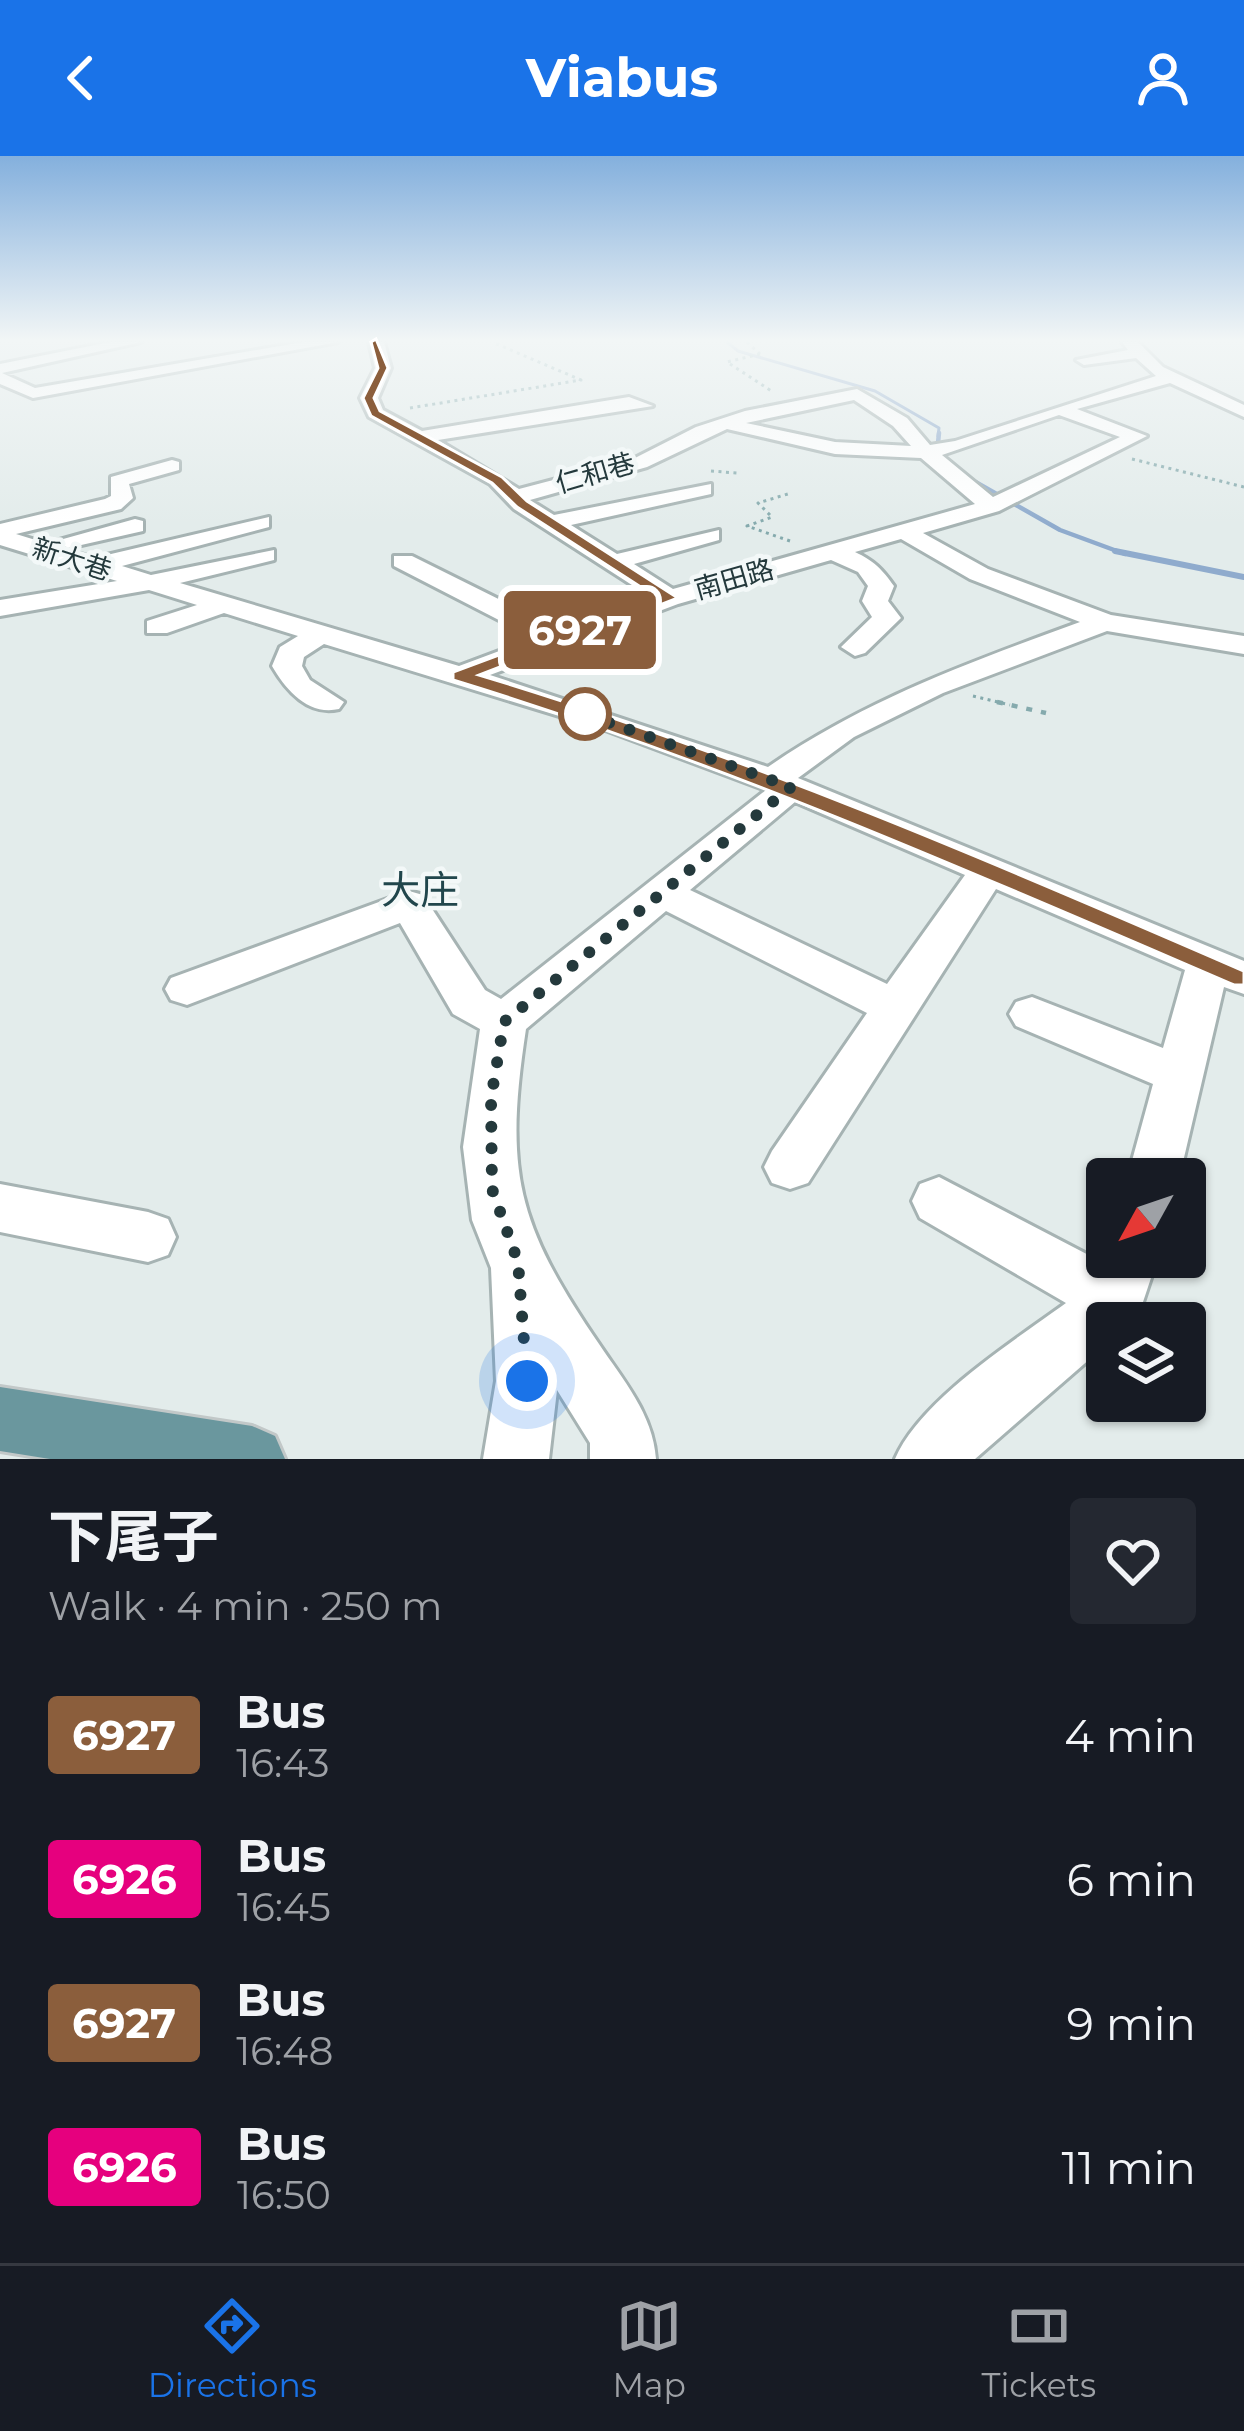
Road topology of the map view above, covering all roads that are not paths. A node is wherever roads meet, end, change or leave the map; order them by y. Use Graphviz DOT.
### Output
graph roads {
  1 [pos="371,403"];
  2 [pos="623,403"];
  3 [pos="631,403"];
  4 [pos="809,403"];
  5 [pos="875,403"];
  6 [pos="1083,403"];
  7 [pos="644,406"];
  8 [pos="786,406"];
  9 [pos="1059,410"];
  10 [pos="726,423"];
  11 [pos="826,427"];
  12 [pos="416,438"];
  13 [pos="935,450"];
  14 [pos="172,466"];
  15 [pos="703,489"];
  16 [pos="519,496"];
  17 [pos="1001,501"];
  18 [pos="262,522"];
  19 [pos="551,522"];
  20 [pos="135,526"];
  21 [pos="904,532"];
  22 [pos="0,534"];
  23 [pos="711,535"];
  24 [pos="42,548"];
  25 [pos="828,552"];
  26 [pos="265,556"];
  27 [pos="403,561"];
  28 [pos="614,562"];
  29 [pos="94,565"];
  30 [pos="144,584"];
  31 [pos="669,598"];
  32 [pos="220,606"];
  33 [pos="0,608"];
  34 [pos="1105,622"];
  35 [pos="157,627"];
  36 [pos="319,635"];
  37 [pos="557,638"];
  38 [pos="1244,645"];
  39 [pos="855,646"];
  40 [pos="460,676"];
  41 [pos="328,702"];
  42 [pos="782,783"];
  43 [pos="988,873"];
  44 [pos="663,893"];
  45 [pos="1234,970"];
  46 [pos="187,989"];
  47 [pos="895,1007"];
  48 [pos="1032,1014"];
  49 [pos="504,1022"];
  50 [pos="1179,1074"];
  51 [pos="1158,1158"];
  52 [pos="790,1167"];
  53 [pos="939,1202"];
  54 [pos="0,1208"];
  55 [pos="148,1237"];
  56 [pos="518,1262"];
  57 [pos="1123,1279"];
  58 [pos="0,1419"];
  59 [pos="252,1459"];
  60 [pos="516,1459"];
  61 [pos="623,1459"];
  62 [pos="928,1459"];
  1 -- 12 [label="street, 仁和巷"];
  2 -- 12 [label="street"];
  3 -- 7 [label="street"];
  4 -- 8 [label="street, 仁和巷"];
  5 -- 13 [label="street, 仁和巷"];
  6 -- 9 [label="street"];
  8 -- 10 [label="street, 仁和巷"];
  8 -- 11 [label="street"];
  9 -- 13 [label="street"];
  9 -- 17 [label="street, 南田路"];
  10 -- 13 [label="street"];
  10 -- 16 [label="street, 仁和巷"];
  12 -- 16 [label="street, 仁和巷"];
  13 -- 17 [label="street"];
  14 -- 22 [label="street"];
  15 -- 19 [label="street"];
  16 -- 19 [label="street, 仁和巷"];
  17 -- 21 [label="street, 南田路"];
  18 -- 29 [label="street"];
  19 -- 28 [label="street, 仁和巷"];
  20 -- 24 [label="street"];
  21 -- 25 [label="street, 南田路"];
  21 -- 34 [label="street"];
  22 -- 24 [label="street, 新大巷"];
  23 -- 28 [label="street"];
  24 -- 29 [label="street, 新大巷"];
  25 -- 31 [label="street, 南田路"];
  25 -- 39 [label="street"];
  26 -- 30 [label="street"];
  27 -- 37 [label="street"];
  28 -- 31 [label="street, 仁和巷"];
  29 -- 30 [label="street, 新大巷"];
  30 -- 32 [label="street"];
  30 -- 33 [label="street"];
  31 -- 37 [label="street, 南田路"];
  32 -- 35 [label="street"];
  32 -- 36 [label="street"];
  34 -- 38 [label="street"];
  34 -- 42 [label="street"];
  36 -- 40 [label="street"];
  36 -- 41 [label="street"];
  37 -- 40 [label="street, 南田路"];
  40 -- 42 [label="street"];
  42 -- 43 [label="street"];
  42 -- 44 [label="street"];
  43 -- 45 [label="street"];
  43 -- 47 [label="street"];
  44 -- 47 [label="street"];
  44 -- 49 [label="street"];
  45 -- 50 [label="street"];
  46 -- 49 [label="street"];
  47 -- 52 [label="street"];
  48 -- 50 [label="street"];
  49 -- 56 [label="street"];
  50 -- 51 [label="street"];
  53 -- 57 [label="street"];
  54 -- 55 [label="street"];
  56 -- 60 [label="street"];
  56 -- 61 [label="street"];
  57 -- 62 [label="street"];
  58 -- 59 [label="main road"];
}
